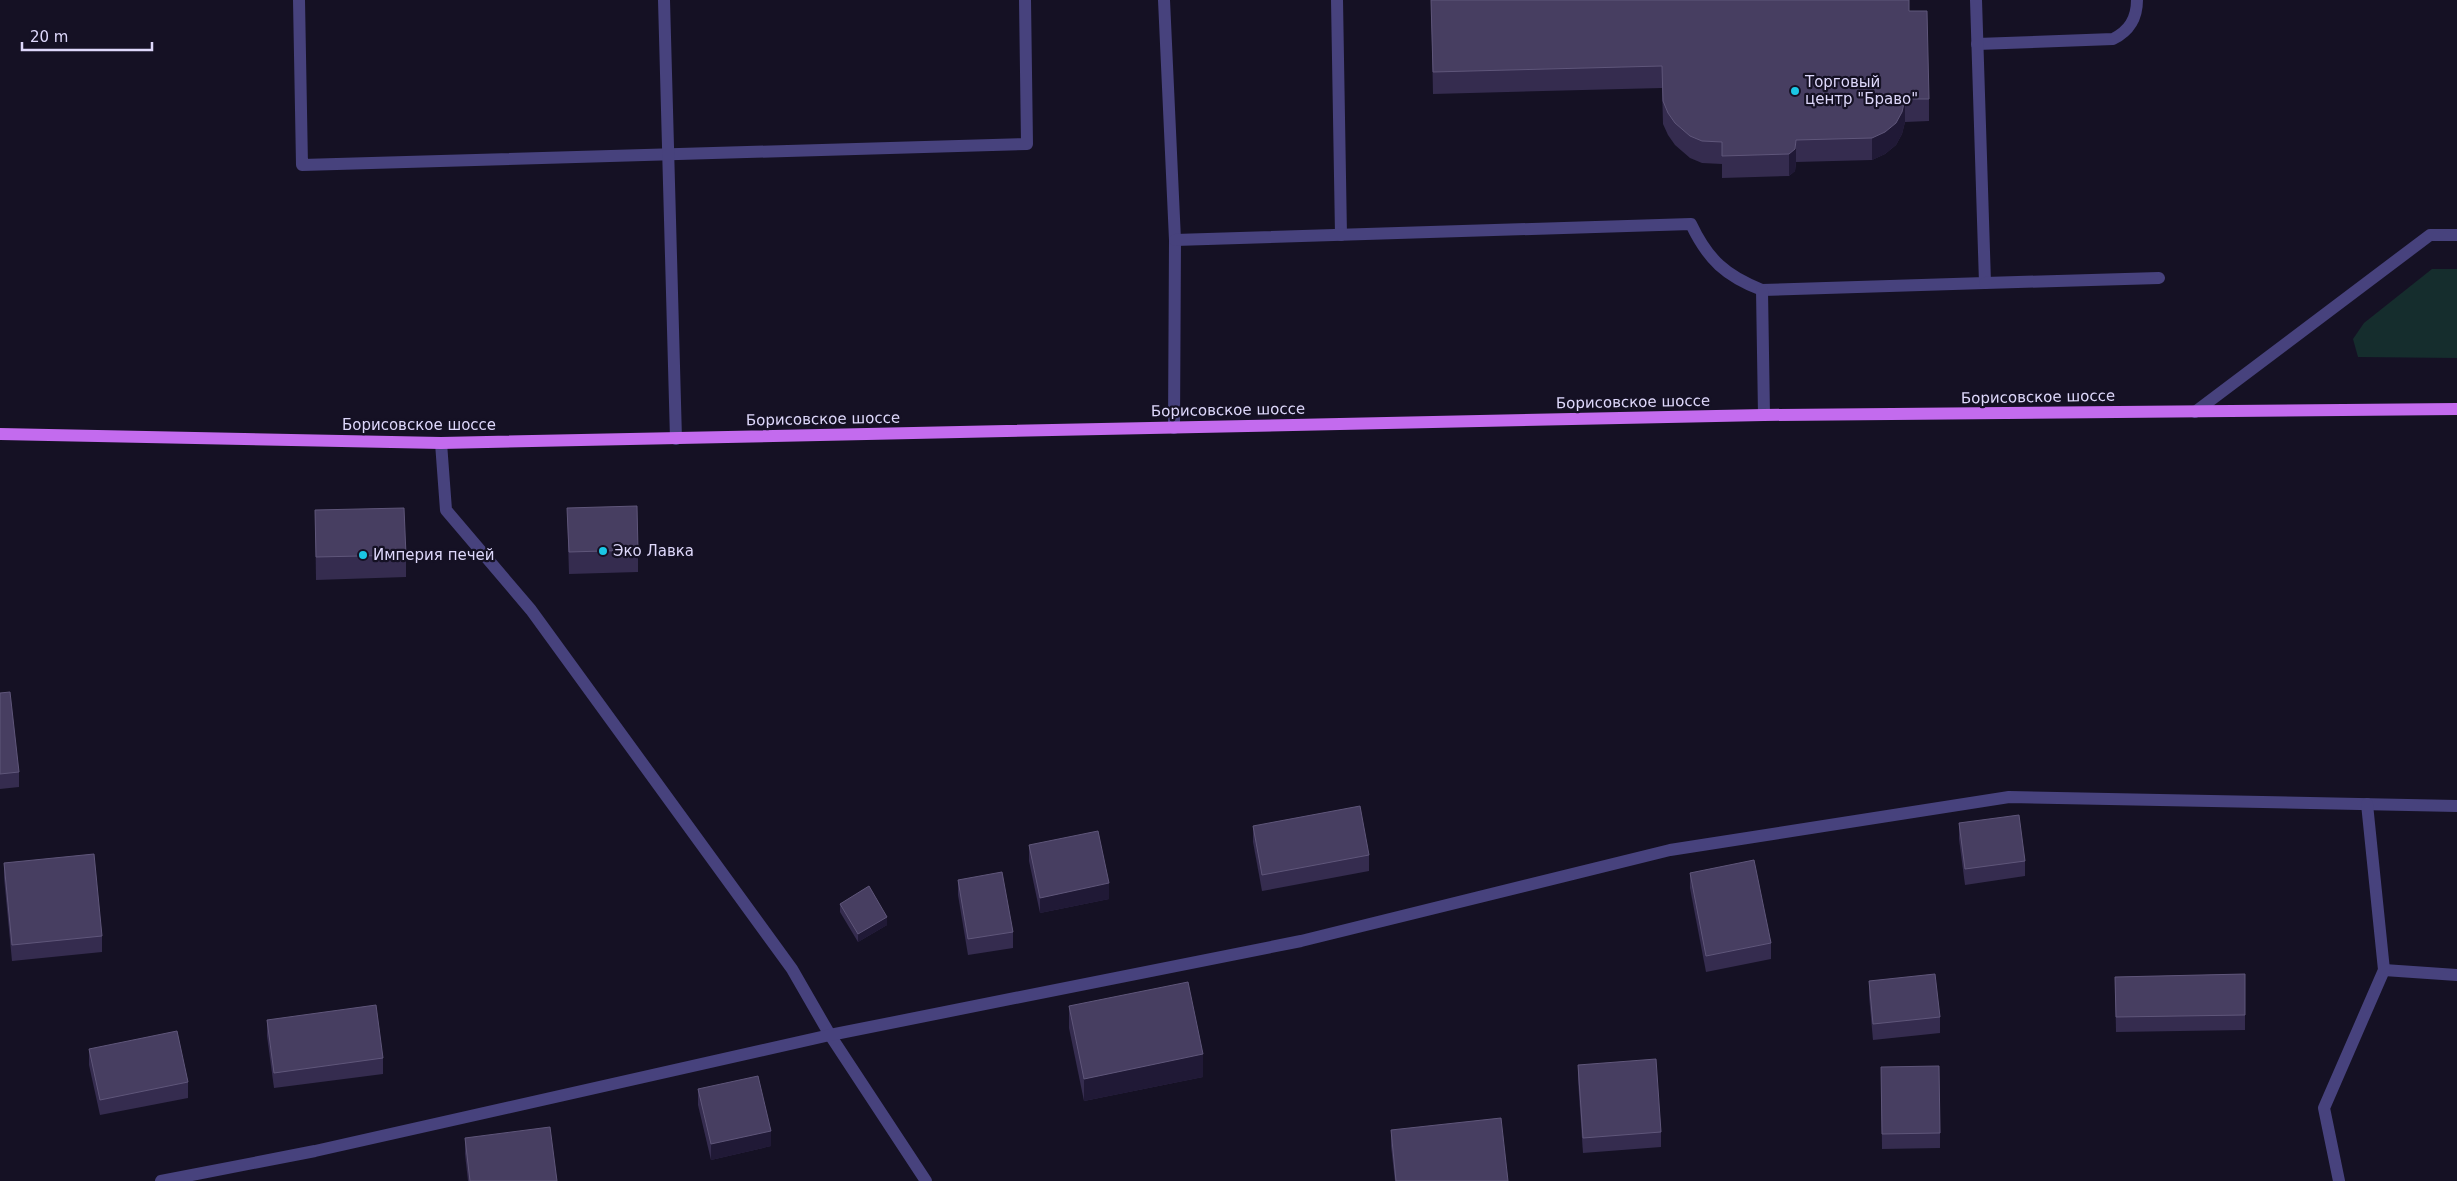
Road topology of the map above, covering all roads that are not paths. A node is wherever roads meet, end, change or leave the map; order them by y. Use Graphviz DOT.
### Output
graph roads {
  1 [pos="299,0"];
  2 [pos="664,0"];
  3 [pos="1024,0"];
  4 [pos="1164,0"];
  5 [pos="1337,0"];
  6 [pos="1976,0"];
  7 [pos="2137,0"];
  8 [pos="1977,44"];
  9 [pos="668,155"];
  10 [pos="1341,235"];
  11 [pos="2457,235"];
  12 [pos="1175,240"];
  13 [pos="2159,278"];
  14 [pos="1985,283"];
  15 [pos="1762,290"];
  16 [pos="2457,409"];
  17 [pos="2195,412"];
  18 [pos="1764,415"];
  19 [pos="1174,428"];
  20 [pos="0,434"];
  21 [pos="676,439"];
  22 [pos="441,443"];
  23 [pos="2367,804"];
  24 [pos="2457,806"];
  25 [pos="2384,970"];
  26 [pos="2457,975"];
  27 [pos="830,1035"];
  28 [pos="161,1181"];
  29 [pos="926,1181"];
  30 [pos="2339,1181"];
  1 -- 9 [label="street"];
  2 -- 9 [label="street"];
  3 -- 9 [label="street"];
  4 -- 12 [label="street"];
  5 -- 10 [label="street"];
  6 -- 8 [label="street"];
  7 -- 8 [label="street"];
  8 -- 14 [label="street"];
  9 -- 21 [label="street"];
  10 -- 12 [label="street"];
  10 -- 15 [label="street"];
  11 -- 17 [label="street"];
  12 -- 19 [label="street"];
  13 -- 14 [label="street"];
  14 -- 15 [label="street"];
  15 -- 18 [label="street"];
  16 -- 17 [label="main road, Борисовское шоссе"];
  17 -- 18 [label="main road, Борисовское шоссе"];
  18 -- 19 [label="main road, Борисовское шоссе"];
  19 -- 21 [label="main road, Борисовское шоссе"];
  20 -- 22 [label="main road, Борисовское шоссе"];
  21 -- 22 [label="main road, Борисовское шоссе"];
  22 -- 27 [label="street"];
  23 -- 24 [label="street"];
  23 -- 25 [label="street"];
  23 -- 27 [label="street"];
  25 -- 26 [label="street"];
  25 -- 30 [label="street"];
  27 -- 28 [label="street"];
  27 -- 29 [label="street"];
}
